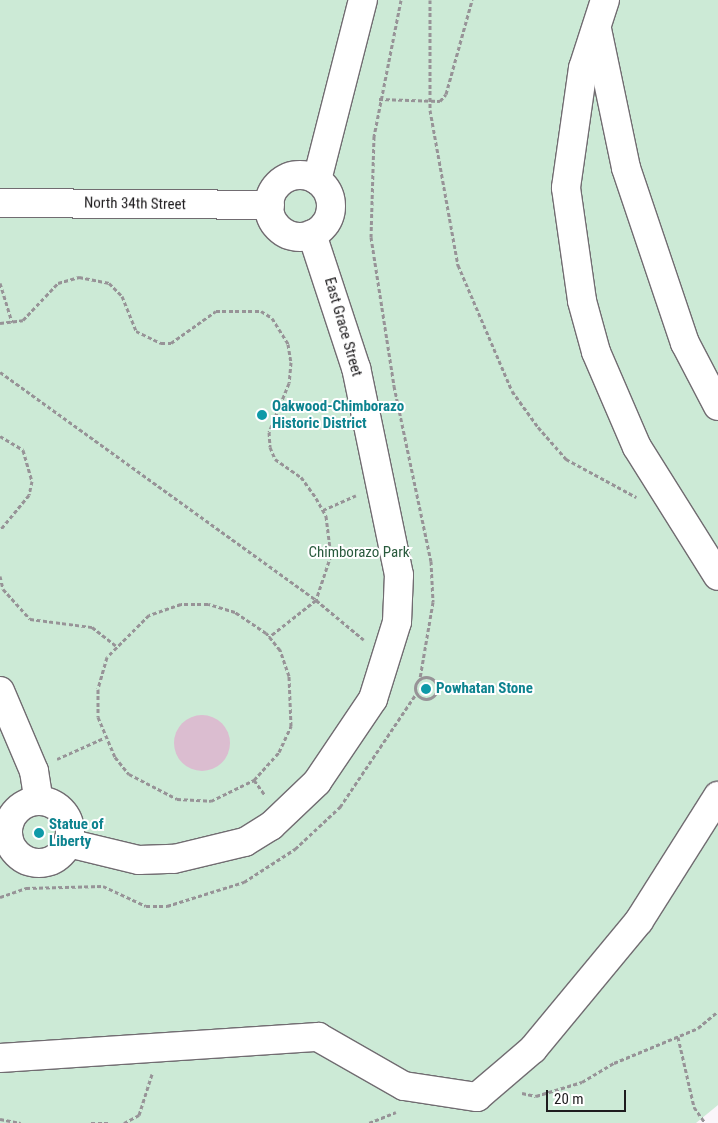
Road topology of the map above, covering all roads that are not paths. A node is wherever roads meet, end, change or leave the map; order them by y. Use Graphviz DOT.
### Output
graph roads {
  1 [pos="364,0"];
  2 [pos="605,0"];
  3 [pos="596,28"];
  4 [pos="317,180"];
  5 [pos="0,202"];
  6 [pos="270,205"];
  7 [pos="312,234"];
  8 [pos="718,406"];
  9 [pos="718,576"];
  10 [pos="0,691"];
  11 [pos="718,796"];
  12 [pos="39,801"];
  13 [pos="68,843"];
  14 [pos="8,857"];
  15 [pos="0,1058"];
  1 -- 4 [label="street"];
  2 -- 3 [label="street"];
  3 -- 8 [label="street"];
  3 -- 9 [label="street"];
  4 -- 6 [label="street"];
  4 -- 7 [label="street"];
  5 -- 6 [label="street, North 34th Street"];
  6 -- 7 [label="street"];
  7 -- 13 [label="street, East Grace Street"];
  10 -- 12 [label="street"];
  11 -- 15 [label="street"];
  12 -- 13 [label="street"];
  12 -- 14 [label="street"];
  13 -- 14 [label="street"];
}
